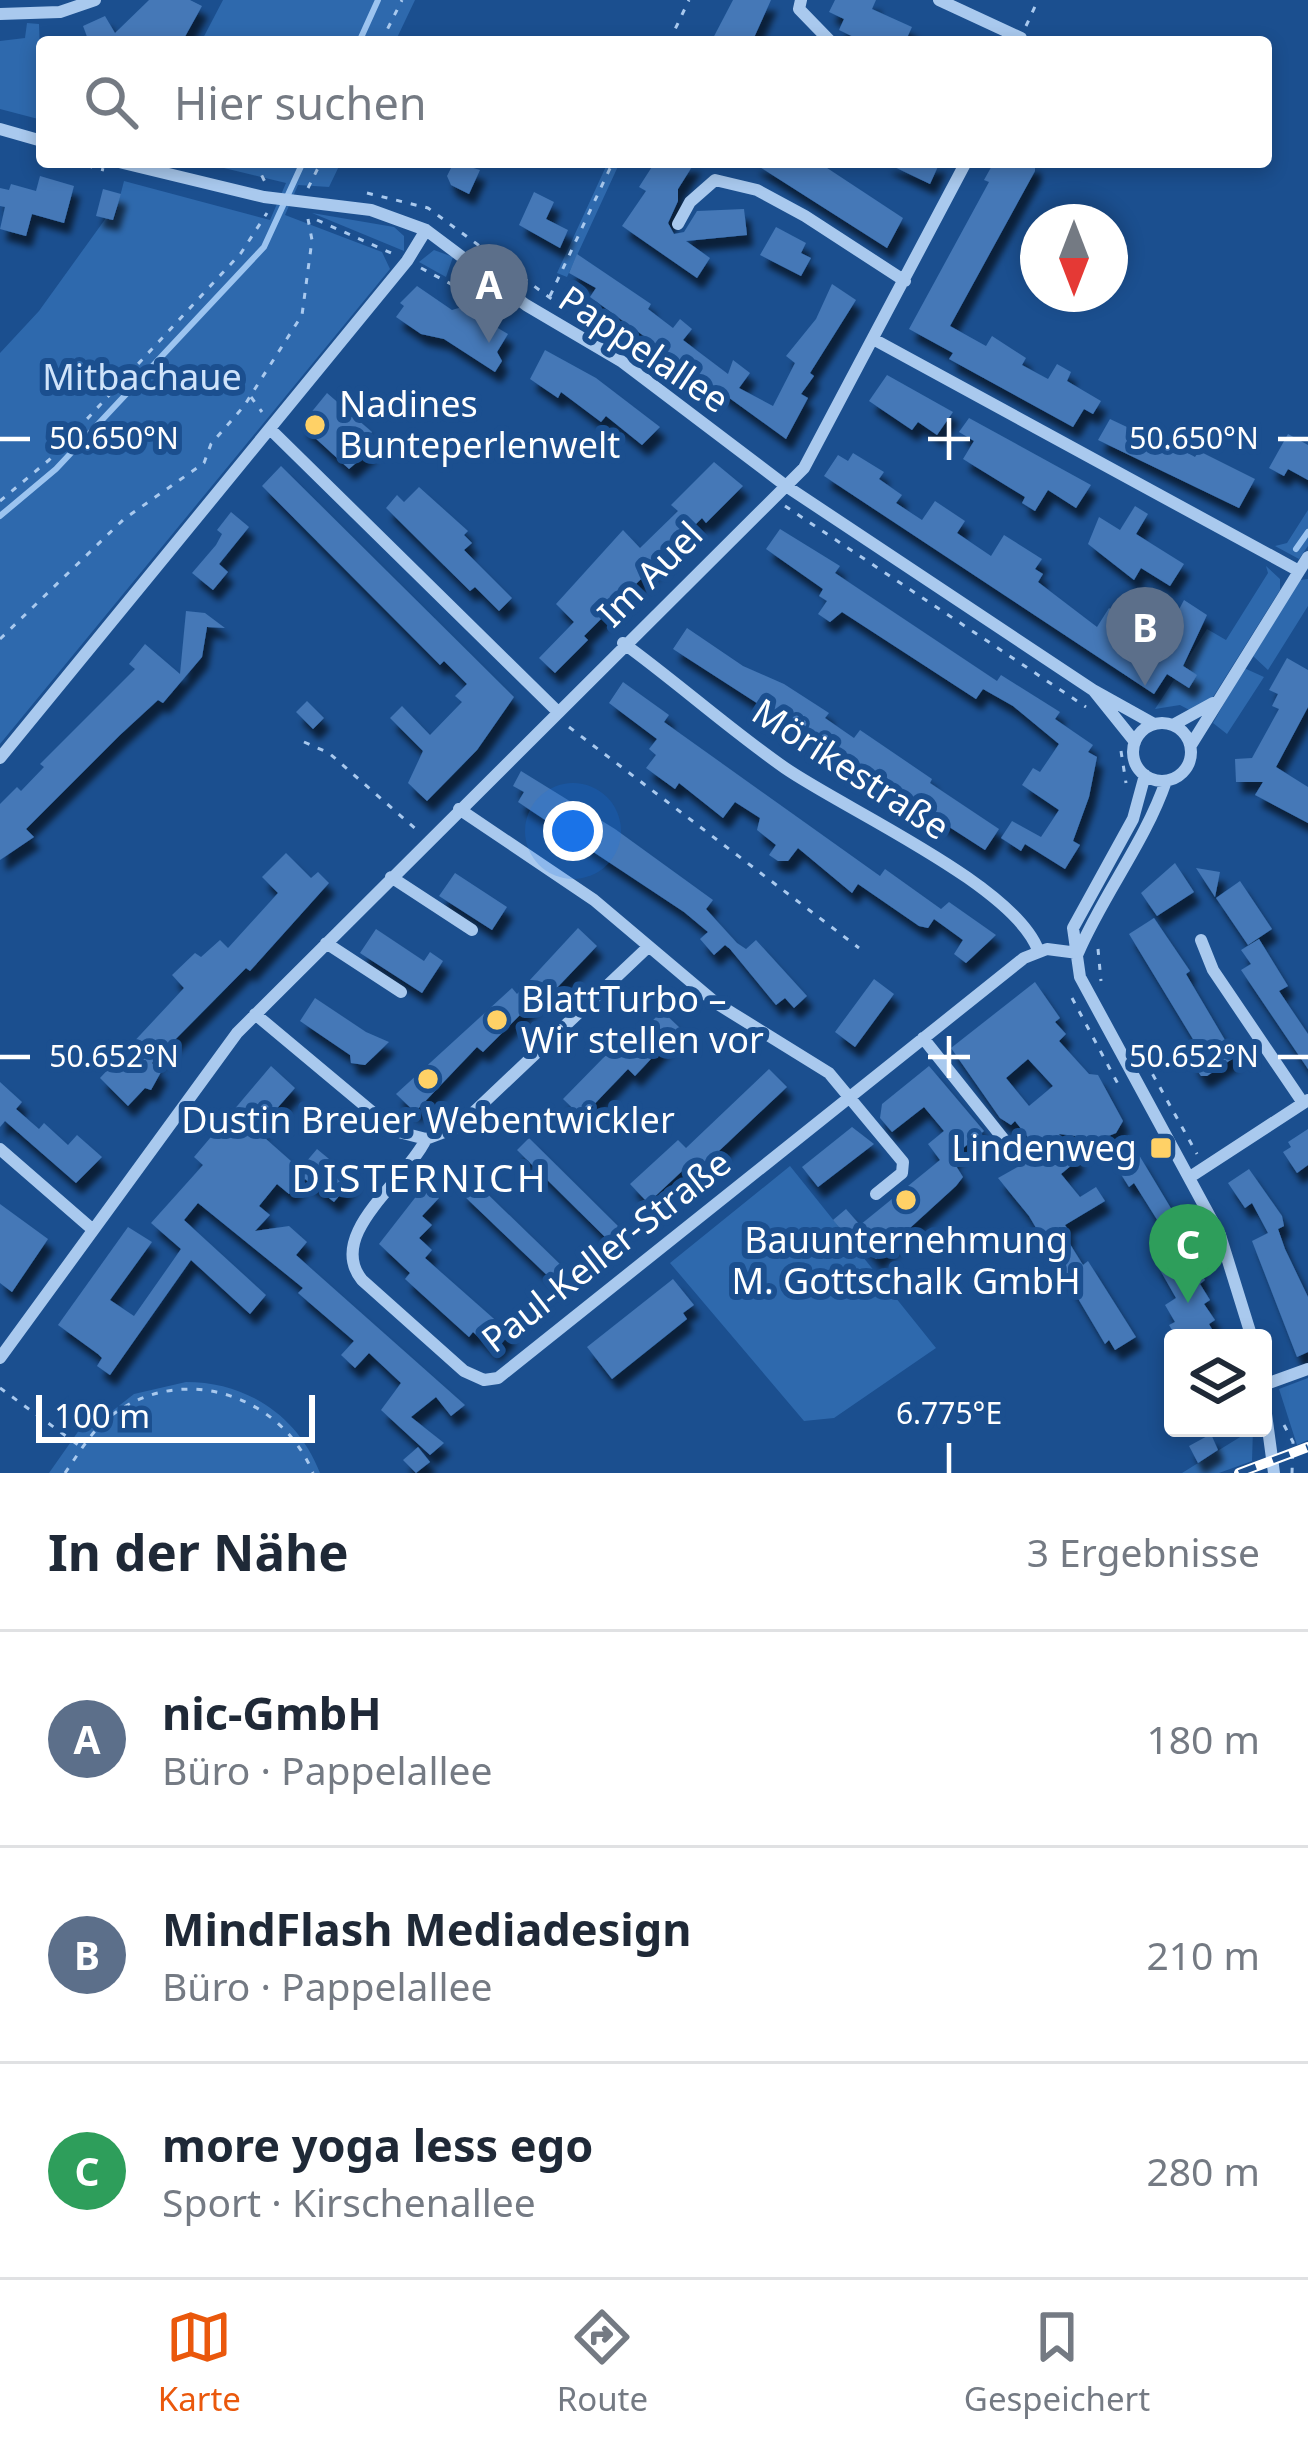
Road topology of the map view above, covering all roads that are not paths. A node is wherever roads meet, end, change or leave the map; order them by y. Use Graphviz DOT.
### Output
graph roads {
  1 [pos="95,0"];
  2 [pos="801,0"];
  3 [pos="939,0"];
  4 [pos="0,14"];
  5 [pos="825,36"];
  6 [pos="1012,36"];
  7 [pos="0,130"];
  8 [pos="36,139"];
  9 [pos="145,168"];
  10 [pos="963,168"];
  11 [pos="678,224"];
  12 [pos="426,230"];
  13 [pos="905,281"];
  14 [pos="875,340"];
  15 [pos="269,429"];
  16 [pos="785,486"];
  17 [pos="1308,557"];
  18 [pos="1299,571"];
  19 [pos="623,644"];
  20 [pos="1093,690"];
  21 [pos="1222,694"];
  22 [pos="556,711"];
  23 [pos="1154,724"];
  24 [pos="1173,725"];
  25 [pos="1191,745"];
  26 [pos="1128,746"];
  27 [pos="0,758"];
  28 [pos="1144,775"];
  29 [pos="1166,781"];
  30 [pos="459,808"];
  31 [pos="391,877"];
  32 [pos="472,930"];
  33 [pos="1201,940"];
  34 [pos="326,943"];
  35 [pos="647,948"];
  36 [pos="1038,950"];
  37 [pos="1078,952"];
  38 [pos="401,992"];
  39 [pos="255,1014"];
  40 [pos="923,1038"];
  41 [pos="850,1095"];
  42 [pos="1306,1101"];
  43 [pos="425,1138"];
  44 [pos="0,1149"];
  45 [pos="1013,1151"];
  46 [pos="1190,1177"];
  47 [pos="875,1194"];
  48 [pos="92,1229"];
  49 [pos="1249,1329"];
  50 [pos="0,1358"];
  51 [pos="1308,1369"];
  52 [pos="1272,1384"];
  53 [pos="1269,1437"];
  54 [pos="1274,1473"];
  1 -- 4 [label="street"];
  2 -- 5 [label="street"];
  3 -- 6 [label="street"];
  7 -- 8 [label="street"];
  9 -- 12 [label="street, Pappelallee"];
  10 -- 13 [label="street, Im Auel"];
  11 -- 13 [label="street"];
  12 -- 15 [label="street"];
  12 -- 16 [label="street, Pappelallee"];
  13 -- 14 [label="street, Im Auel"];
  14 -- 16 [label="street, Im Auel"];
  14 -- 18 [label="street"];
  15 -- 22 [label="street"];
  15 -- 27 [label="street"];
  16 -- 19 [label="street, Im Auel"];
  16 -- 20 [label="street, Pappelallee"];
  17 -- 18 [label="street"];
  18 -- 21 [label="street"];
  19 -- 22 [label="street, Im Auel"];
  19 -- 36 [label="street, Mörikestraße"];
  20 -- 23 [label="street, Pappelallee"];
  20 -- 26 [label="street, Pappelallee"];
  21 -- 24 [label="street"];
  21 -- 25 [label="street"];
  22 -- 30 [label="street, Im Auel"];
  23 -- 24 [label="street"];
  23 -- 26 [label="street"];
  24 -- 25 [label="street"];
  25 -- 29 [label="street"];
  26 -- 28 [label="street"];
  28 -- 29 [label="street"];
  28 -- 37 [label="street"];
  29 -- 37 [label="street"];
  30 -- 31 [label="street, Im Auel"];
  30 -- 35 [label="street"];
  31 -- 32 [label="street"];
  31 -- 34 [label="street, Im Auel"];
  33 -- 42 [label="street"];
  34 -- 38 [label="street"];
  34 -- 39 [label="street, Im Auel"];
  35 -- 41 [label="street"];
  35 -- 43 [label="street"];
  36 -- 37 [label="street"];
  36 -- 40 [label="street, Paul-Keller-Straße"];
  37 -- 46 [label="street"];
  39 -- 43 [label="street"];
  39 -- 48 [label="street, Im Auel"];
  40 -- 41 [label="street, Paul-Keller-Straße"];
  40 -- 45 [label="street"];
  41 -- 43 [label="street, Paul-Keller-Straße"];
  41 -- 47 [label="street"];
  42 -- 46 [label="street"];
  44 -- 48 [label="street"];
  46 -- 49 [label="street"];
  48 -- 50 [label="street, Im Auel"];
  51 -- 52 [label="street"];
  53 -- 54 [label="street"];
}
